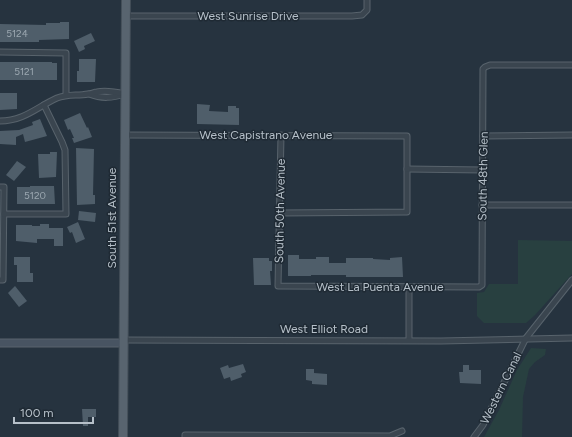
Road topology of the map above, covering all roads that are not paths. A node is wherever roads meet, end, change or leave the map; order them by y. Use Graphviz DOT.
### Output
graph roads {
  1 [pos="126,0"];
  2 [pos="367,0"];
  3 [pos="126,16"];
  4 [pos="0,52"];
  5 [pos="572,65"];
  6 [pos="125,94"];
  7 [pos="66,95"];
  8 [pos="44,105"];
  9 [pos="0,121"];
  10 [pos="125,135"];
  11 [pos="281,135"];
  12 [pos="572,135"];
  13 [pos="484,136"];
  14 [pos="408,169"];
  15 [pos="483,170"];
  16 [pos="2,188"];
  17 [pos="482,205"];
  18 [pos="572,205"];
  19 [pos="280,213"];
  20 [pos="4,214"];
  21 [pos="2,280"];
  22 [pos="572,280"];
  23 [pos="278,286"];
  24 [pos="481,286"];
  25 [pos="409,287"];
  26 [pos="526,338"];
  27 [pos="572,338"];
  28 [pos="409,340"];
  29 [pos="123,341"];
  30 [pos="0,342"];
  31 [pos="402,431"];
  32 [pos="185,436"];
  33 [pos="345,436"];
  34 [pos="123,437"];
  35 [pos="474,437"];
  1 -- 3 [label="main road, South 51st Avenue"];
  2 -- 3 [label="street, West Sunrise Drive"];
  3 -- 6 [label="main road, South 51st Avenue"];
  4 -- 7 [label="street"];
  5 -- 13 [label="street, South 48th Glen"];
  6 -- 7 [label="street"];
  6 -- 10 [label="main road, South 51st Avenue"];
  7 -- 8 [label="street"];
  8 -- 9 [label="street"];
  8 -- 20 [label="street"];
  10 -- 11 [label="street, West Capistrano Avenue"];
  10 -- 29 [label="main road, South 51st Avenue"];
  11 -- 14 [label="street, West Capistrano Avenue"];
  11 -- 19 [label="street, South 50th Avenue"];
  12 -- 13 [label="street"];
  13 -- 15 [label="street, South 48th Glen"];
  14 -- 15 [label="street"];
  14 -- 19 [label="street"];
  15 -- 17 [label="street, South 48th Glen"];
  16 -- 20 [label="street"];
  17 -- 18 [label="street"];
  17 -- 24 [label="street, South 48th Glen"];
  19 -- 23 [label="street, South 50th Avenue"];
  20 -- 21 [label="street"];
  22 -- 26 [label="street"];
  23 -- 25 [label="street, West La Puenta Avenue"];
  24 -- 25 [label="street, West La Puenta Avenue"];
  25 -- 28 [label="street"];
  26 -- 27 [label="street, West Elliot Road"];
  26 -- 28 [label="street, West Elliot Road"];
  26 -- 35 [label="street, Western Canal"];
  28 -- 29 [label="street, West Elliot Road"];
  29 -- 30 [label="main road, West Elliot Road"];
  29 -- 34 [label="main road, South 51st Avenue"];
  31 -- 33 [label="street"];
  32 -- 33 [label="street"];
}
